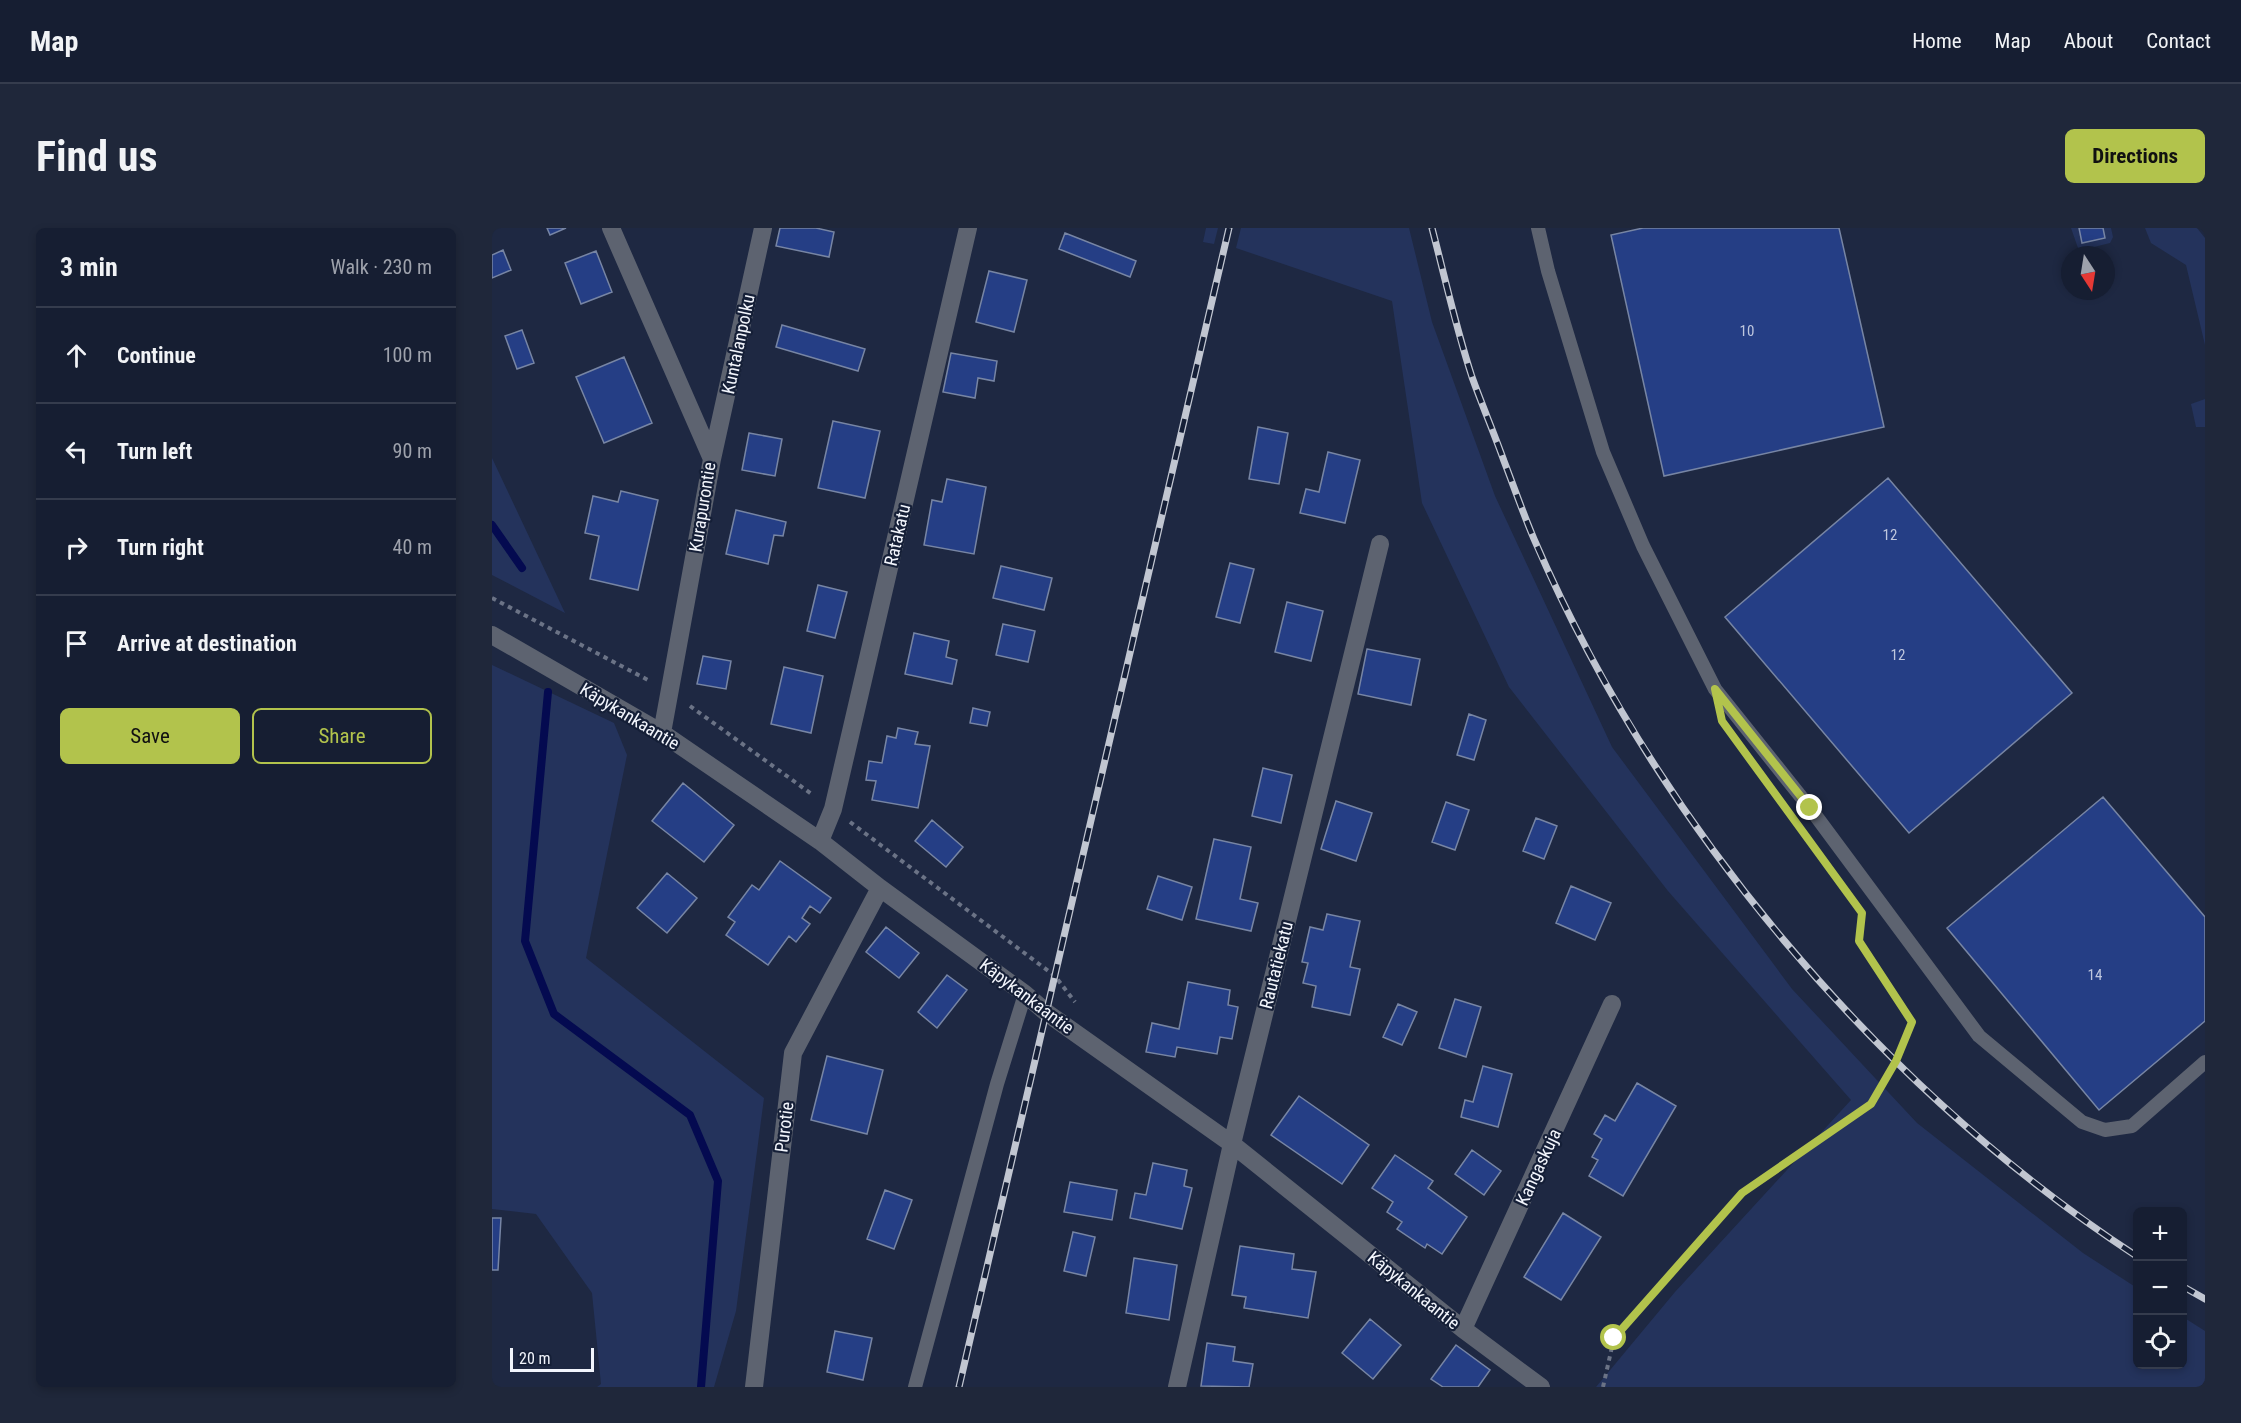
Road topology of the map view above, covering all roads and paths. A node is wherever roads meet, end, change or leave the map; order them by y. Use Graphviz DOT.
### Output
graph roads {
  1 [pos="611,228"];
  2 [pos="763,228"];
  3 [pos="968,228"];
  4 [pos="1538,228"];
  5 [pos="712,459"];
  6 [pos="1380,544"];
  7 [pos="492,635"];
  8 [pos="662,733"];
  9 [pos="820,841"];
  10 [pos="880,888"];
  11 [pos="1855,903"];
  12 [pos="1024,994"];
  13 [pos="1612,1004"];
  14 [pos="2205,1062"];
  15 [pos="1232,1144"];
  16 [pos="1463,1329"];
  17 [pos="754,1387"];
  18 [pos="915,1387"];
  19 [pos="1177,1387"];
  20 [pos="1541,1387"];
  21 [pos="1603,1387"];
  1 -- 5 [label="street, Kurapurontie"];
  2 -- 5 [label="street, Kuntalanpolku"];
  3 -- 9 [label="street, Ratakatu"];
  4 -- 14 [label="lane"];
  5 -- 8 [label="street, Kurapurontie"];
  6 -- 15 [label="street, Rautatiekatu"];
  7 -- 8 [label="street, Käpykankaantie"];
  8 -- 9 [label="street, Käpykankaantie"];
  9 -- 10 [label="street, Käpykankaantie"];
  10 -- 12 [label="street, Käpykankaantie"];
  10 -- 17 [label="street, Purotie"];
  11 -- 21 [label="path"];
  12 -- 15 [label="street, Käpykankaantie"];
  12 -- 18 [label="lane"];
  13 -- 16 [label="street, Kangaskuja"];
  15 -- 16 [label="street, Käpykankaantie"];
  15 -- 19 [label="street, Rautatiekatu"];
  16 -- 20 [label="street, Käpykankaantie"];
}
